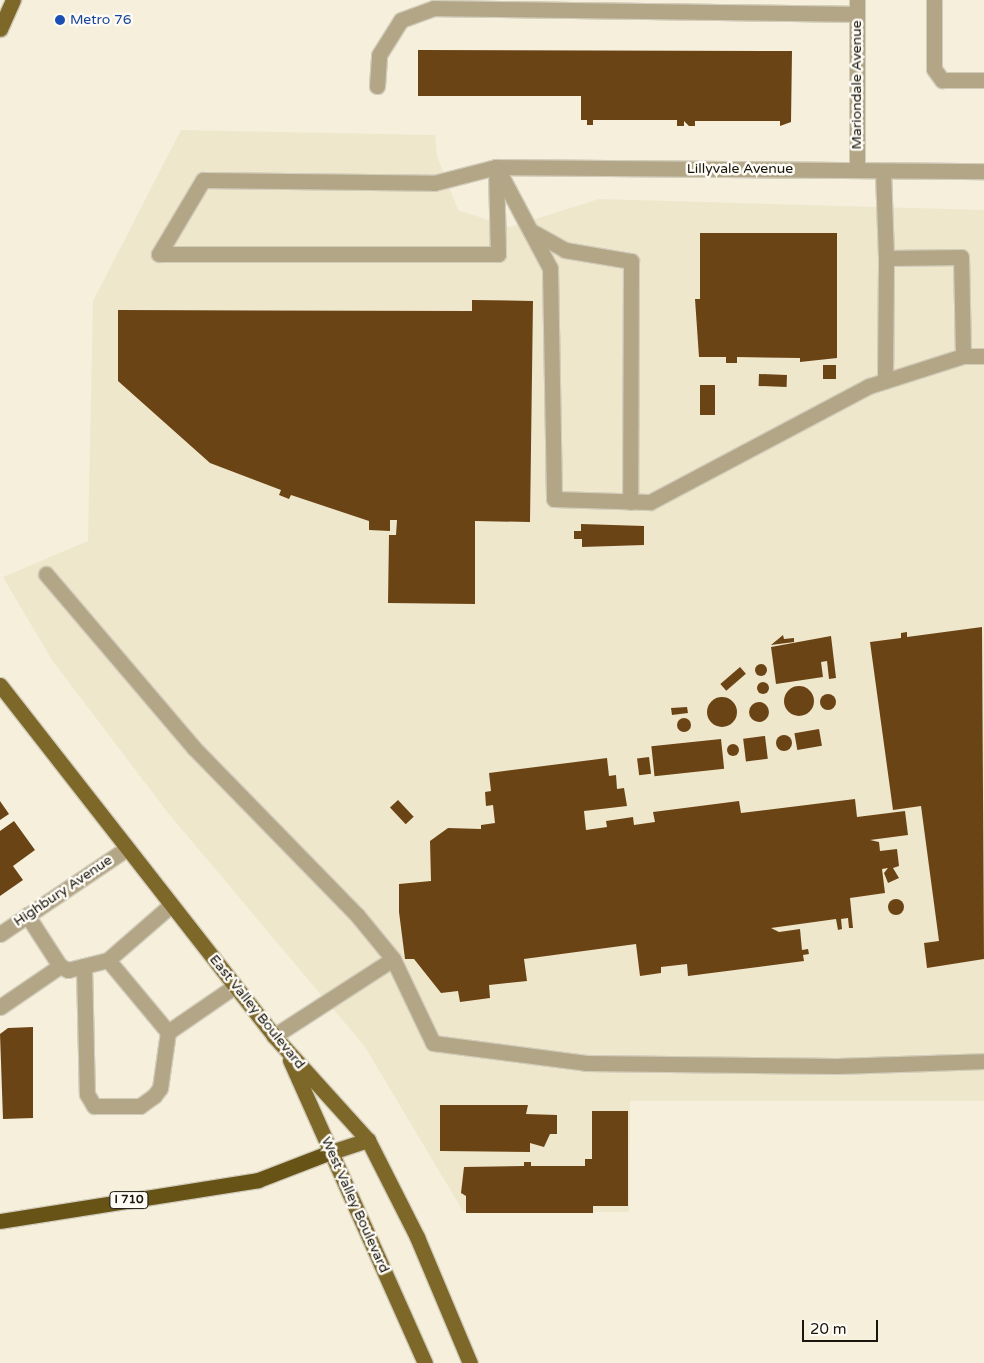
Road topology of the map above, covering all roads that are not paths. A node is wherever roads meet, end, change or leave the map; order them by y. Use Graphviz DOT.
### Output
graph roads {
  1 [pos="13,0"];
  2 [pos="934,0"];
  3 [pos="857,7"];
  4 [pos="0,29"];
  5 [pos="984,80"];
  6 [pos="377,86"];
  7 [pos="496,167"];
  8 [pos="857,170"];
  9 [pos="883,171"];
  10 [pos="984,171"];
  11 [pos="533,232"];
  12 [pos="886,258"];
  13 [pos="963,356"];
  14 [pos="984,356"];
  15 [pos="885,381"];
  16 [pos="630,502"];
  17 [pos="46,574"];
  18 [pos="0,686"];
  19 [pos="126,849"];
  20 [pos="171,905"];
  21 [pos="27,915"];
  22 [pos="0,934"];
  23 [pos="393,959"];
  24 [pos="108,960"];
  25 [pos="60,966"];
  26 [pos="84,966"];
  27 [pos="235,986"];
  28 [pos="0,1007"];
  29 [pos="168,1032"];
  30 [pos="274,1036"];
  31 [pos="284,1047"];
  32 [pos="984,1061"];
  33 [pos="368,1140"];
  34 [pos="331,1152"];
  35 [pos="0,1221"];
  36 [pos="425,1363"];
  37 [pos="470,1363"];
  1 -- 4 [label="main road"];
  2 -- 5 [label="street"];
  3 -- 6 [label="street"];
  3 -- 8 [label="street, Mariondale Avenue"];
  7 -- 7 [label="street, Lillyvale Avenue"];
  7 -- 8 [label="street, Lillyvale Avenue"];
  7 -- 11 [label="street"];
  8 -- 9 [label="street, Lillyvale Avenue"];
  9 -- 10 [label="street, Lillyvale Avenue"];
  9 -- 12 [label="street"];
  11 -- 16 [label="street"];
  11 -- 16 [label="street"];
  12 -- 13 [label="street"];
  12 -- 15 [label="street"];
  13 -- 14 [label="street"];
  13 -- 15 [label="street"];
  15 -- 16 [label="street"];
  17 -- 23 [label="street"];
  18 -- 19 [label="main road, East Valley Boulevard"];
  19 -- 20 [label="main road, East Valley Boulevard"];
  19 -- 21 [label="street, Highbury Avenue"];
  20 -- 24 [label="street"];
  20 -- 27 [label="main road, East Valley Boulevard"];
  21 -- 22 [label="street, Highbury Avenue"];
  21 -- 25 [label="street"];
  23 -- 30 [label="street"];
  23 -- 32 [label="street"];
  24 -- 26 [label="street"];
  24 -- 29 [label="street"];
  25 -- 26 [label="street"];
  25 -- 28 [label="street"];
  26 -- 29 [label="street"];
  27 -- 29 [label="street"];
  27 -- 30 [label="main road, East Valley Boulevard"];
  30 -- 31 [label="main road, East Valley Boulevard"];
  31 -- 33 [label="main road, East Valley Boulevard"];
  31 -- 34 [label="main road, West Valley Boulevard"];
  33 -- 34 [label="main road, I 710"];
  33 -- 37 [label="main road, East Valley Boulevard"];
  34 -- 35 [label="highway, I 710"];
  34 -- 36 [label="main road, West Valley Boulevard"];
}
